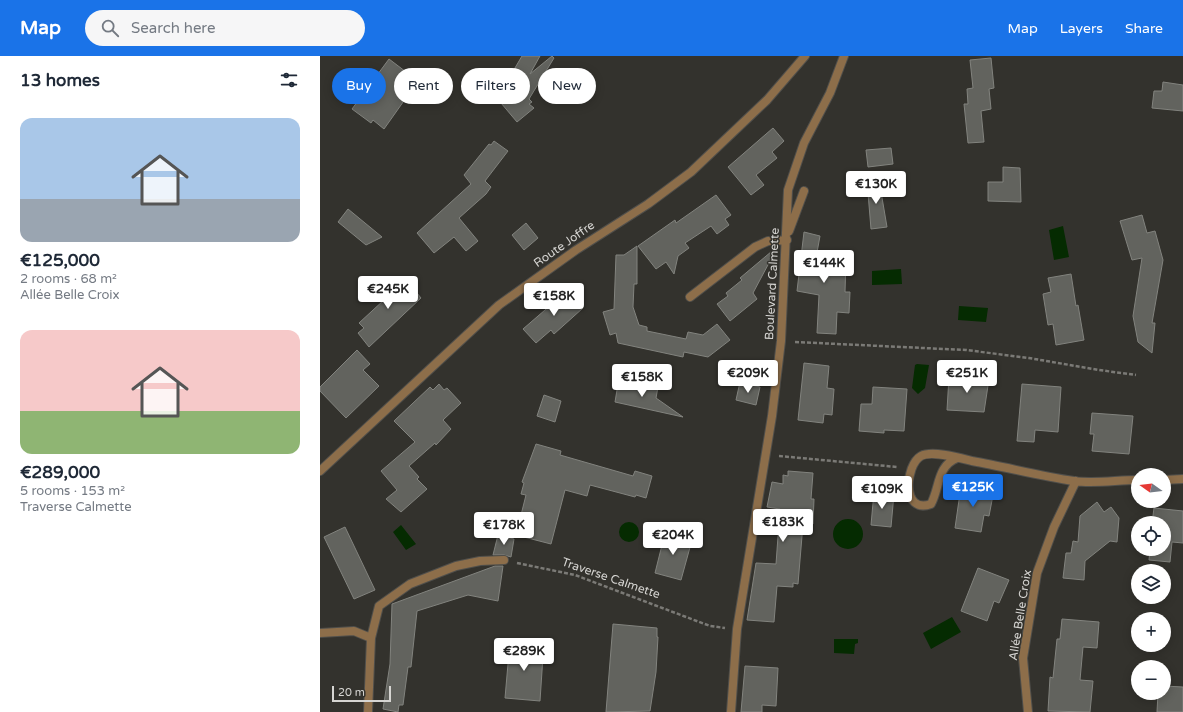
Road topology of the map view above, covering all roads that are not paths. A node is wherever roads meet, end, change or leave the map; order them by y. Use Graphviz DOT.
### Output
graph roads {
  1 [pos="805,56"];
  2 [pos="844,56"];
  3 [pos="804,191"];
  4 [pos="787,240"];
  5 [pos="690,297"];
  6 [pos="957,458"];
  7 [pos="320,471"];
  8 [pos="1131,480"];
  9 [pos="1171,480"];
  10 [pos="1183,480"];
  11 [pos="1076,481"];
  12 [pos="504,560"];
  13 [pos="320,633"];
  14 [pos="371,638"];
  15 [pos="368,712"];
  16 [pos="731,712"];
  17 [pos="1028,712"];
  1 -- 7 [label="street, Route Joffre"];
  2 -- 4 [label="street, Boulevard Calmette"];
  3 -- 4 [label="street"];
  4 -- 5 [label="street"];
  4 -- 16 [label="street, Boulevard Calmette"];
  6 -- 6 [label="street"];
  6 -- 11 [label="street"];
  8 -- 11 [label="street"];
  9 -- 10 [label="street"];
  11 -- 17 [label="street, Allée Belle Croix"];
  12 -- 14 [label="street"];
  13 -- 14 [label="street"];
  14 -- 15 [label="street"];
}
